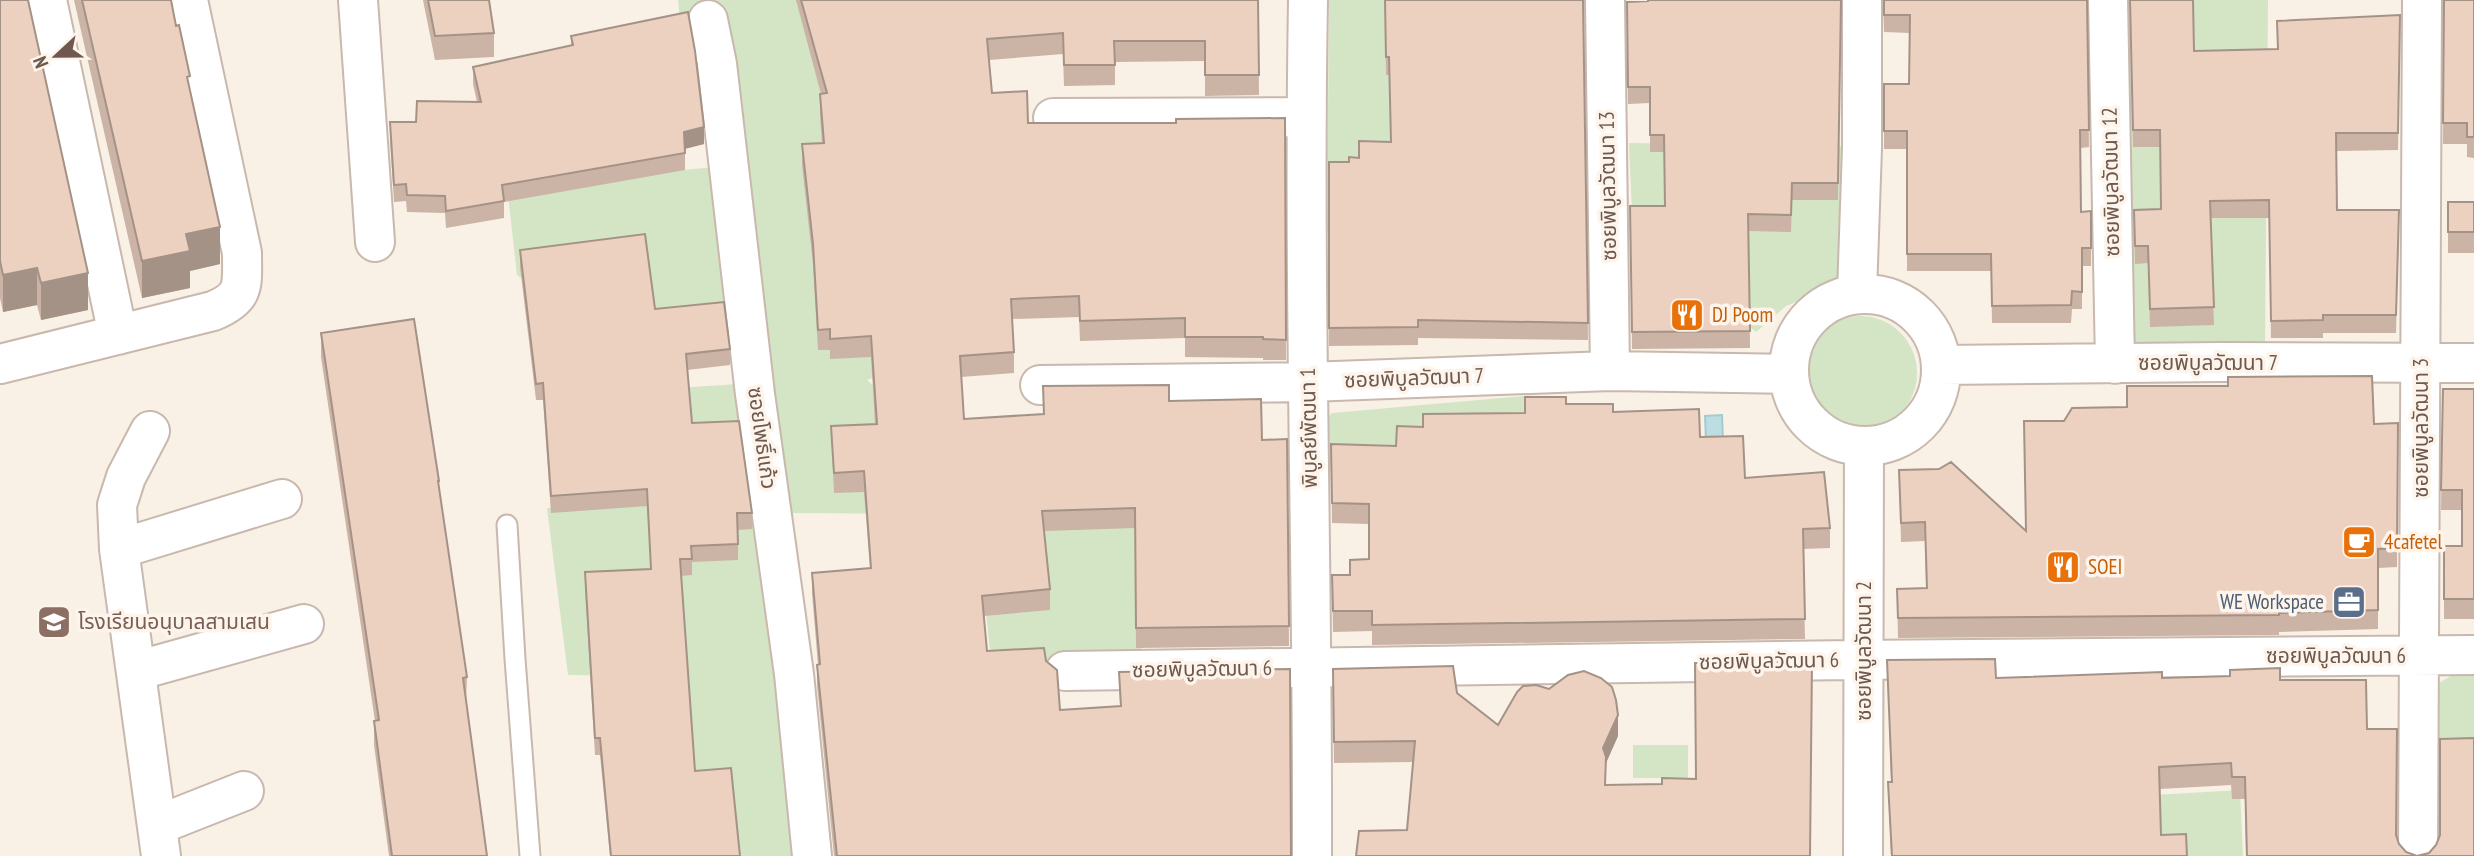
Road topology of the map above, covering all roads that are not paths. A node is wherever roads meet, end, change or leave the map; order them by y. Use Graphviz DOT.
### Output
graph roads {
  1 [pos="47,0"];
  2 [pos="188,0"];
  3 [pos="358,0"];
  4 [pos="1308,0"];
  5 [pos="1605,0"];
  6 [pos="1862,0"];
  7 [pos="2108,0"];
  8 [pos="2422,0"];
  9 [pos="708,20"];
  10 [pos="1306,117"];
  11 [pos="1053,118"];
  12 [pos="375,242"];
  13 [pos="1857,293"];
  14 [pos="118,335"];
  15 [pos="2421,363"];
  16 [pos="2474,363"];
  17 [pos="0,364"];
  18 [pos="2115,364"];
  19 [pos="1942,365"];
  20 [pos="1610,371"];
  21 [pos="1788,374"];
  22 [pos="1308,382"];
  23 [pos="1040,385"];
  24 [pos="150,431"];
  25 [pos="1864,446"];
  26 [pos="282,499"];
  27 [pos="508,525"];
  28 [pos="119,549"];
  29 [pos="304,624"];
  30 [pos="2474,655"];
  31 [pos="2420,656"];
  32 [pos="1864,660"];
  33 [pos="1312,667"];
  34 [pos="136,671"];
  35 [pos="1065,671"];
  36 [pos="244,791"];
  37 [pos="160,840"];
  38 [pos="530,856"];
  39 [pos="813,856"];
  40 [pos="1312,856"];
  41 [pos="1863,856"];
  42 [pos="2418,856"];
  1 -- 14 [label="street"];
  2 -- 14 [label="street"];
  3 -- 12 [label="street"];
  4 -- 10 [label="street, พิบูลย์พัฒนา 1"];
  5 -- 20 [label="street, ซอยพิบูลวัฒนา 13"];
  6 -- 13 [label="street"];
  7 -- 18 [label="street, ซอยพิบูลวัฒนา 12"];
  8 -- 15 [label="street, ซอยพิบูลวัฒนา 3"];
  9 -- 39 [label="street, ซอยโพธิ์แก้ว"];
  10 -- 11 [label="street"];
  10 -- 22 [label="street, พิบูลย์พัฒนา 1"];
  13 -- 19 [label="street"];
  13 -- 21 [label="street"];
  14 -- 17 [label="street"];
  15 -- 16 [label="street, ซอยพิบูลวัฒนา 7"];
  15 -- 18 [label="street, ซอยพิบูลวัฒนา 7"];
  15 -- 31 [label="street, ซอยพิบูลวัฒนา 3"];
  18 -- 19 [label="street, ซอยพิบูลวัฒนา 7"];
  19 -- 25 [label="street"];
  20 -- 21 [label="street, ซอยพิบูลวัฒนา 7"];
  20 -- 22 [label="street, ซอยพิบูลวัฒนา 7"];
  21 -- 25 [label="street"];
  22 -- 23 [label="street, ซอยพิบูลวัฒนา 7"];
  22 -- 33 [label="street, พิบูลย์พัฒนา 1"];
  24 -- 28 [label="street"];
  25 -- 32 [label="street, ซอยพิบูลวัฒนา 2"];
  26 -- 28 [label="street"];
  27 -- 38 [label="lane"];
  28 -- 34 [label="street"];
  29 -- 34 [label="street"];
  30 -- 31 [label="street, ซอยพิบูลวัฒนา 6"];
  31 -- 32 [label="street, ซอยพิบูลวัฒนา 6"];
  31 -- 42 [label="street, ซอยพิบูลวัฒนา 3"];
  32 -- 33 [label="street, ซอยพิบูลวัฒนา 6"];
  32 -- 41 [label="street, ซอยพิบูลวัฒนา 2"];
  33 -- 35 [label="street, ซอยพิบูลวัฒนา 6"];
  33 -- 40 [label="street, พิบูลย์พัฒนา 1"];
  34 -- 37 [label="street"];
  36 -- 37 [label="street"];
}
